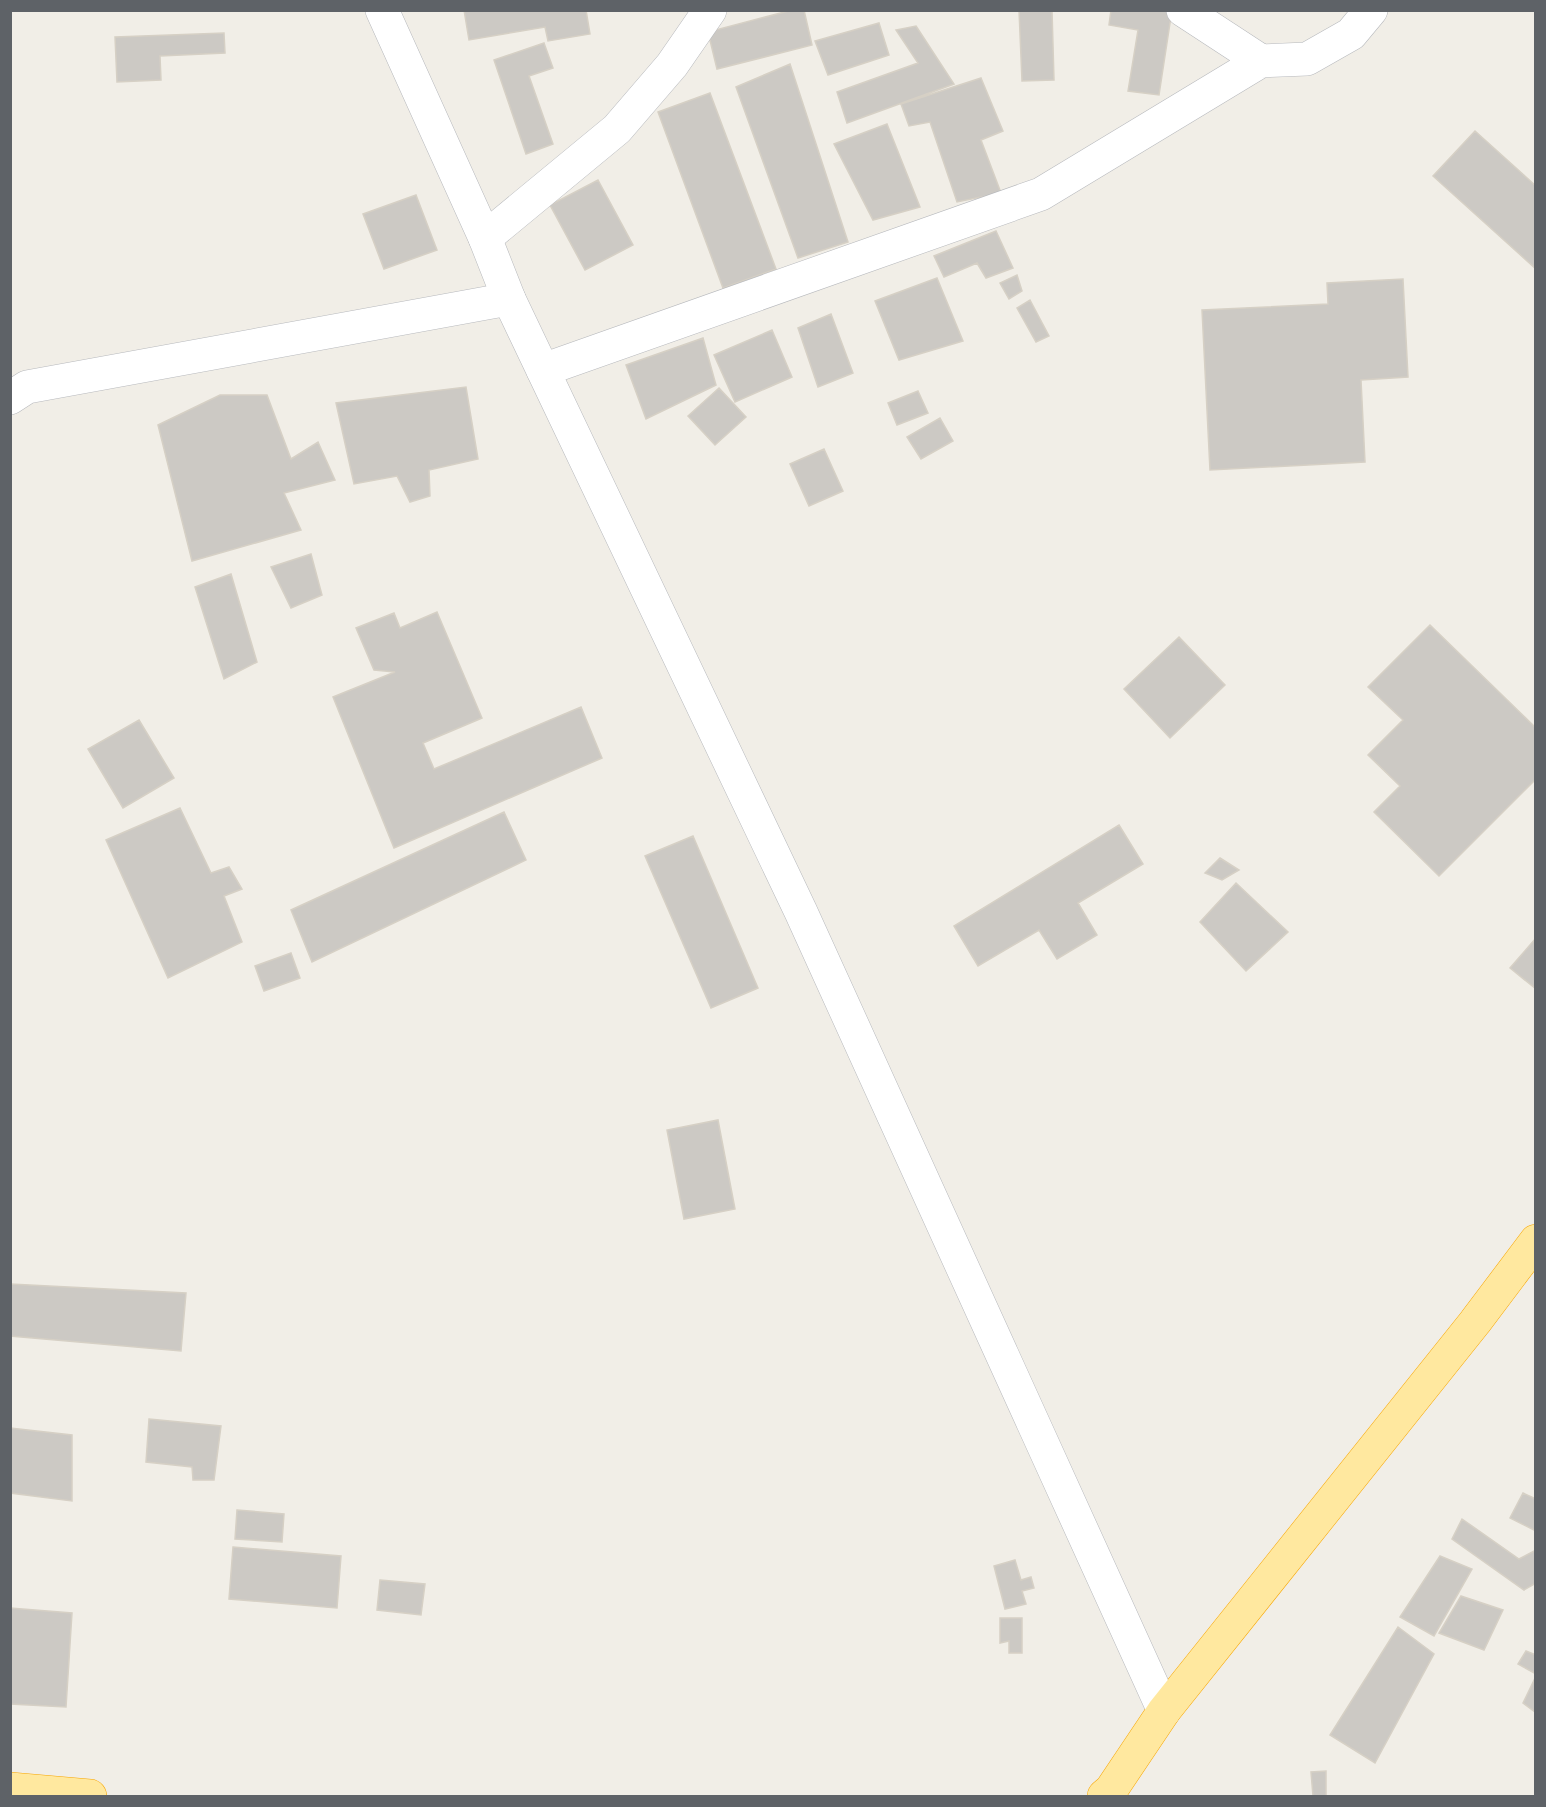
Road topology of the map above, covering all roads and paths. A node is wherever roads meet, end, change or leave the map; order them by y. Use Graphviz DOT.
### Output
graph roads {
  1 [pos="382,10"];
  2 [pos="710,10"];
  3 [pos="1183,10"];
  4 [pos="1371,10"];
  5 [pos="1262,61"];
  6 [pos="485,238"];
  7 [pos="509,299"];
  8 [pos="543,370"];
  9 [pos="10,398"];
  10 [pos="1536,1241"];
  11 [pos="1164,1712"];
  12 [pos="10,1789"];
  13 [pos="90,1797"];
  14 [pos="1104,1797"];
  1 -- 6 [label="street"];
  2 -- 6 [label="street"];
  3 -- 5 [label="street"];
  4 -- 5 [label="street"];
  5 -- 8 [label="street"];
  6 -- 7 [label="street"];
  7 -- 8 [label="street"];
  7 -- 9 [label="street"];
  8 -- 11 [label="street"];
  10 -- 11 [label="highway"];
  11 -- 14 [label="highway"];
  12 -- 13 [label="highway"];
}
